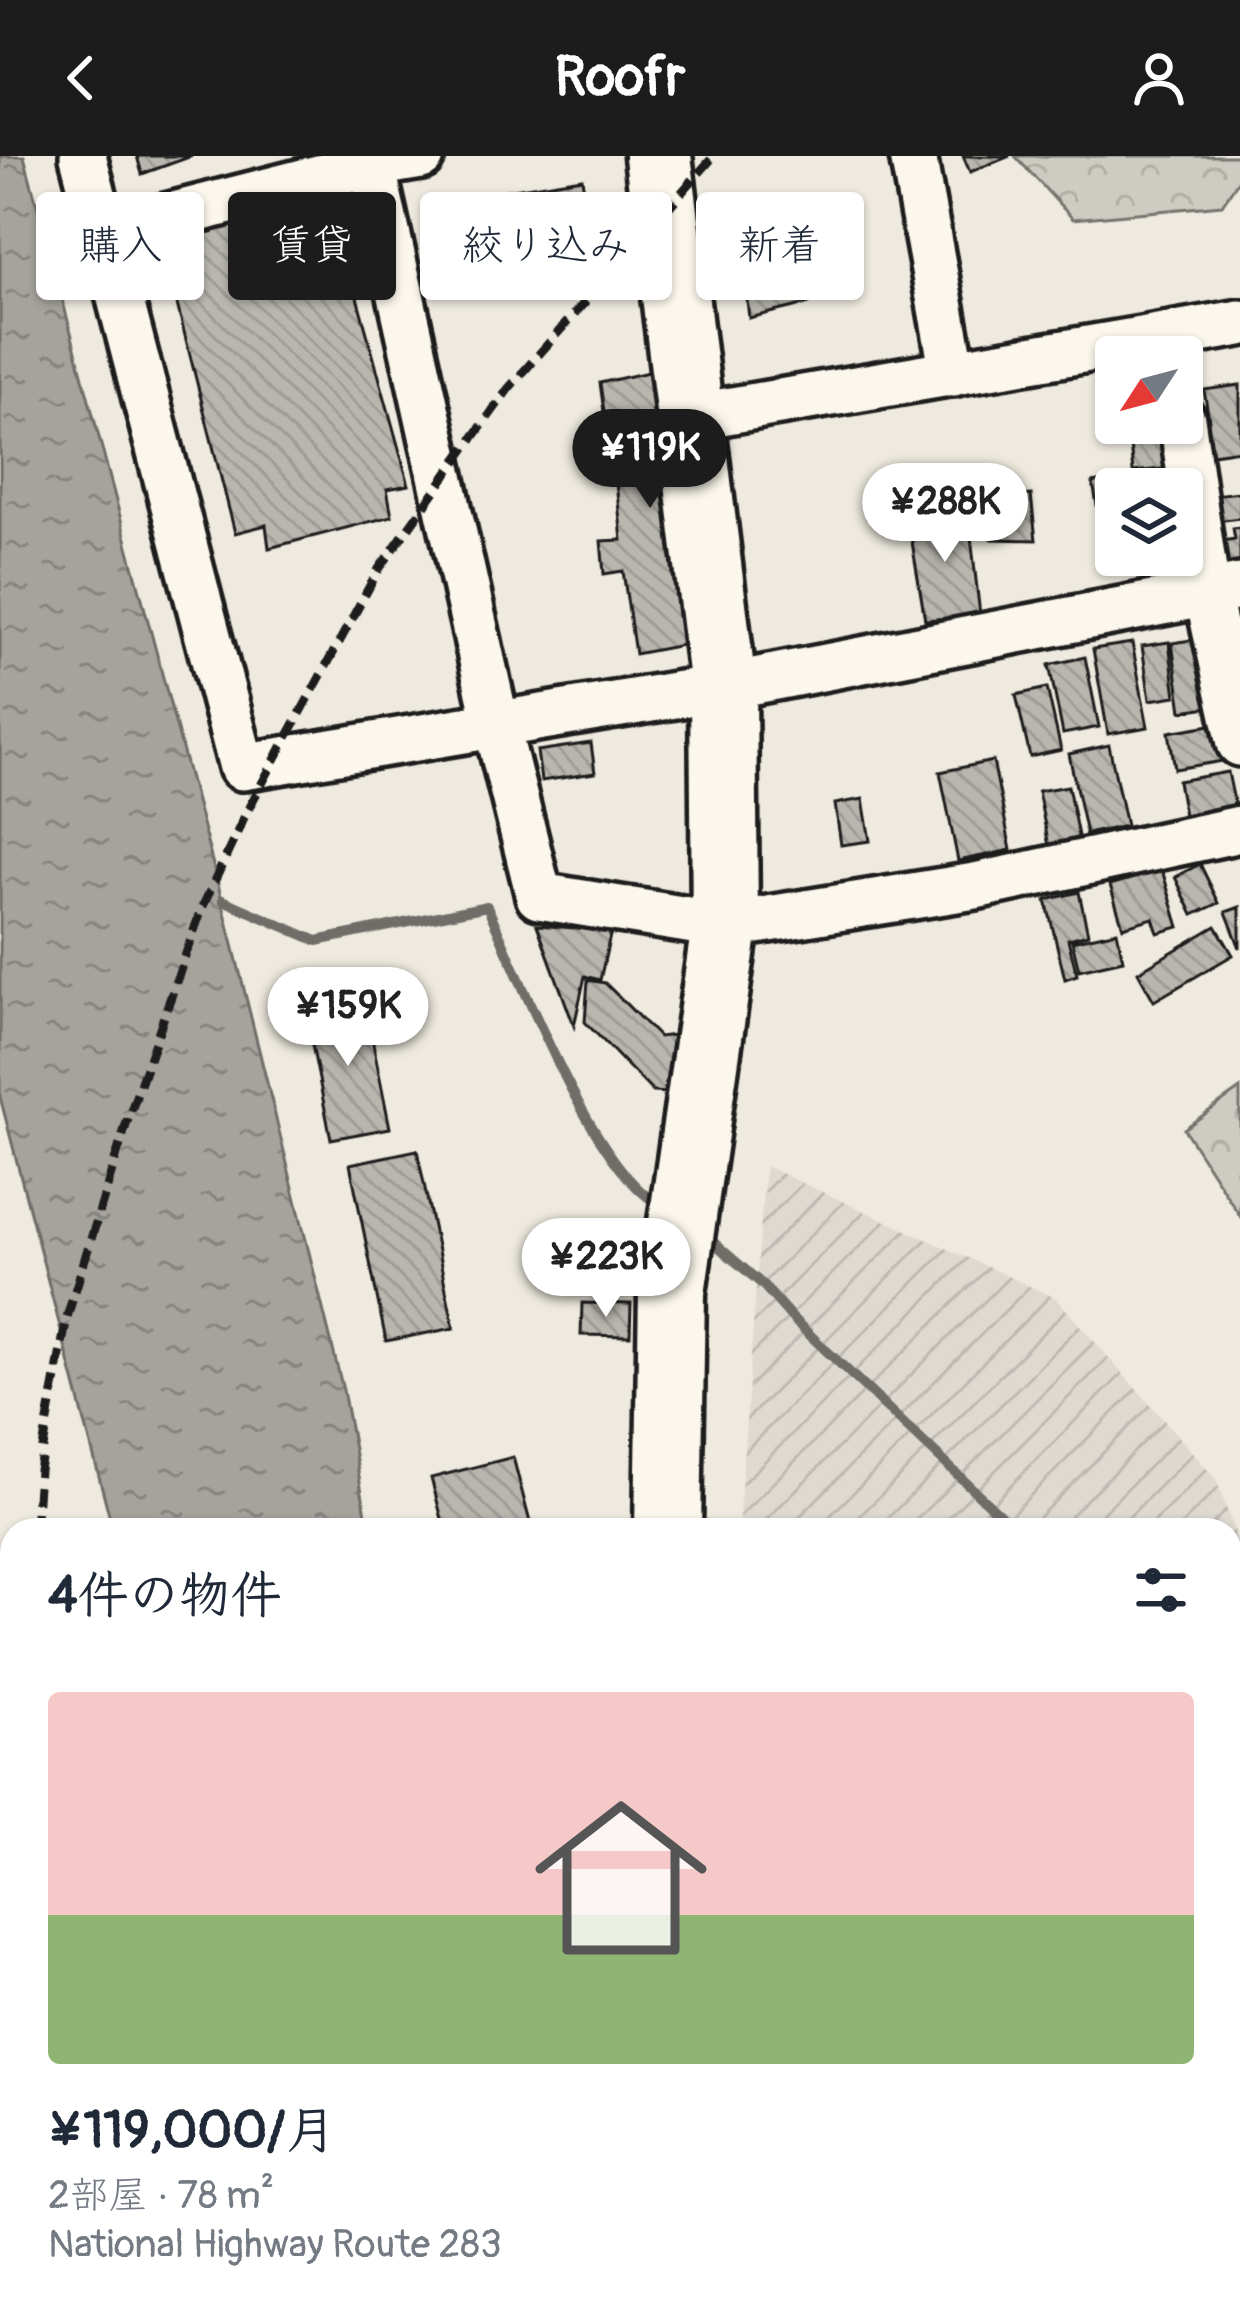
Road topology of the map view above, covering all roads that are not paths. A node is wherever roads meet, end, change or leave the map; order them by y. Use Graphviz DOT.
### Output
graph roads {
  1 [pos="82,156"];
  2 [pos="421,156"];
  3 [pos="658,156"];
  4 [pos="913,156"];
  5 [pos="371,160"];
  6 [pos="92,192"];
  7 [pos="204,206"];
  8 [pos="121,300"];
  9 [pos="1240,323"];
  10 [pos="1202,336"];
  11 [pos="1095,355"];
  12 [pos="953,373"];
  13 [pos="692,417"];
  14 [pos="1188,444"];
  15 [pos="1223,589"];
  16 [pos="722,687"];
  17 [pos="496,723"];
  18 [pos="1240,743"];
  19 [pos="1240,829"];
  20 [pos="725,926"];
  21 [pos="668,1518"];
  1 -- 6 [label="street"];
  2 -- 5 [label="street"];
  3 -- 13 [label="highway"];
  4 -- 12 [label="street"];
  5 -- 7 [label="street"];
  5 -- 17 [label="street"];
  8 -- 17 [label="street"];
  9 -- 10 [label="street"];
  11 -- 12 [label="street"];
  12 -- 13 [label="street"];
  13 -- 16 [label="highway"];
  14 -- 15 [label="street"];
  15 -- 16 [label="street"];
  15 -- 18 [label="street"];
  16 -- 17 [label="street"];
  16 -- 20 [label="highway"];
  17 -- 20 [label="street"];
  19 -- 20 [label="street"];
  20 -- 21 [label="highway"];
}
